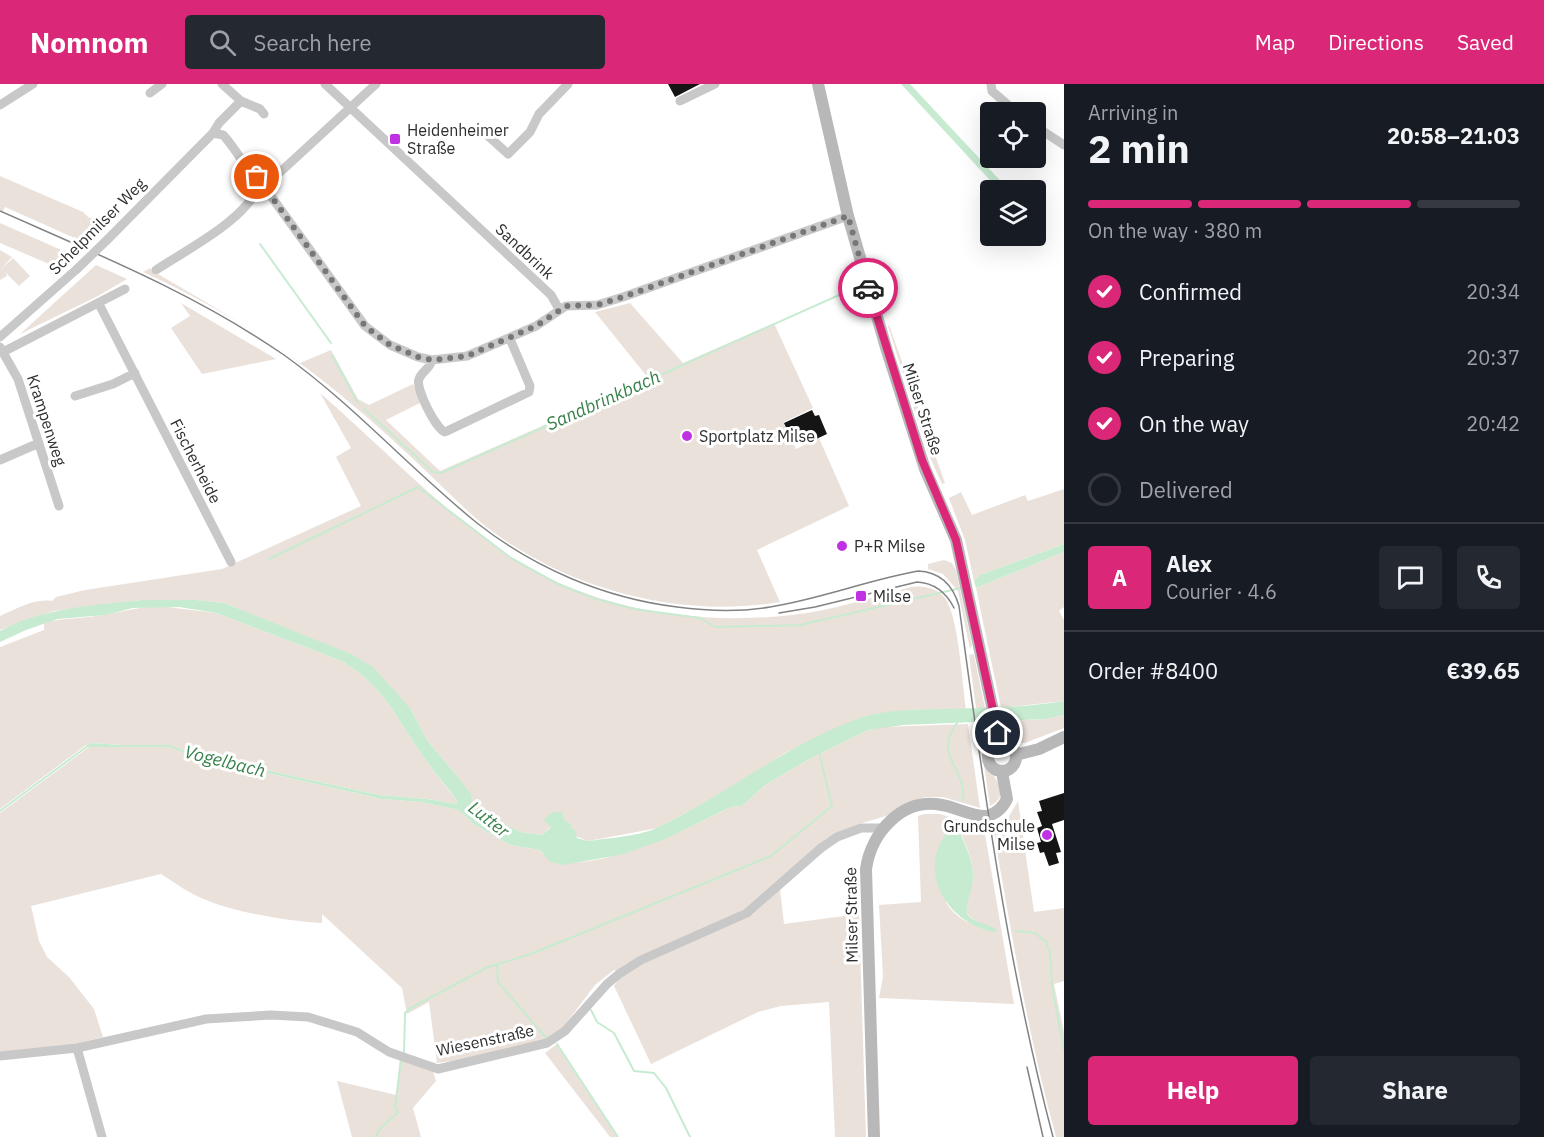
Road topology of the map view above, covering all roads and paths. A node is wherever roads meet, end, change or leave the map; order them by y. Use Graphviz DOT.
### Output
graph roads {
  1 [pos="33,84"];
  2 [pos="162,84"];
  3 [pos="222,84"];
  4 [pos="325,84"];
  5 [pos="376,84"];
  6 [pos="568,84"];
  7 [pos="715,84"];
  8 [pos="818,84"];
  9 [pos="991,84"];
  10 [pos="150,93"];
  11 [pos="241,101"];
  12 [pos="680,101"];
  13 [pos="1005,102"];
  14 [pos="0,105"];
  15 [pos="350,107"];
  16 [pos="264,114"];
  17 [pos="213,133"];
  18 [pos="1046,133"];
  19 [pos="487,135"];
  20 [pos="1064,145"];
  21 [pos="264,179"];
  22 [pos="848,216"];
  23 [pos="156,270"];
  24 [pos="125,289"];
  25 [pos="99,304"];
  26 [pos="559,309"];
  27 [pos="0,337"];
  28 [pos="510,339"];
  29 [pos="2,349"];
  30 [pos="432,360"];
  31 [pos="135,373"];
  32 [pos="75,396"];
  33 [pos="39,443"];
  34 [pos="0,460"];
  35 [pos="59,506"];
  36 [pos="231,562"];
  37 [pos="1064,737"];
  38 [pos="999,738"];
  39 [pos="1016,754"];
  40 [pos="1002,772"];
  41 [pos="883,828"];
  42 [pos="77,1048"];
  43 [pos="0,1056"];
  44 [pos="102,1137"];
  45 [pos="874,1137"];
  1 -- 14 [label="street"];
  2 -- 10 [label="street"];
  3 -- 11 [label="street"];
  4 -- 15 [label="street, Sandbrink"];
  5 -- 15 [label="street"];
  6 -- 19 [label="street"];
  7 -- 12 [label="street"];
  8 -- 22 [label="main road, Milser Straße"];
  9 -- 13 [label="street"];
  11 -- 16 [label="street"];
  11 -- 17 [label="street, Schelpmilser Weg"];
  15 -- 21 [label="street"];
  15 -- 26 [label="street, Sandbrink"];
  17 -- 21 [label="street"];
  17 -- 27 [label="street, Schelpmilser Weg, bridge"];
  18 -- 20 [label="street"];
  21 -- 23 [label="street"];
  21 -- 30 [label="street"];
  22 -- 26 [label="street"];
  22 -- 38 [label="main road, Milser Straße"];
  24 -- 25 [label="street"];
  25 -- 29 [label="street"];
  25 -- 31 [label="street, Fischerheide"];
  26 -- 28 [label="street"];
  28 -- 30 [label="street"];
  28 -- 30 [label="street"];
  29 -- 33 [label="street, Krampenweg"];
  31 -- 32 [label="street"];
  31 -- 36 [label="street, Fischerheide"];
  33 -- 34 [label="street"];
  33 -- 35 [label="street, Krampenweg"];
  37 -- 39 [label="main road"];
  38 -- 39 [label="main road"];
  38 -- 40 [label="main road"];
  39 -- 40 [label="main road"];
  40 -- 41 [label="main road, Milser Straße"];
  41 -- 42 [label="street, Wiesenstraße"];
  41 -- 45 [label="main road, Milser Straße"];
  42 -- 43 [label="street, Wiesenstraße"];
  42 -- 44 [label="street"];
}
